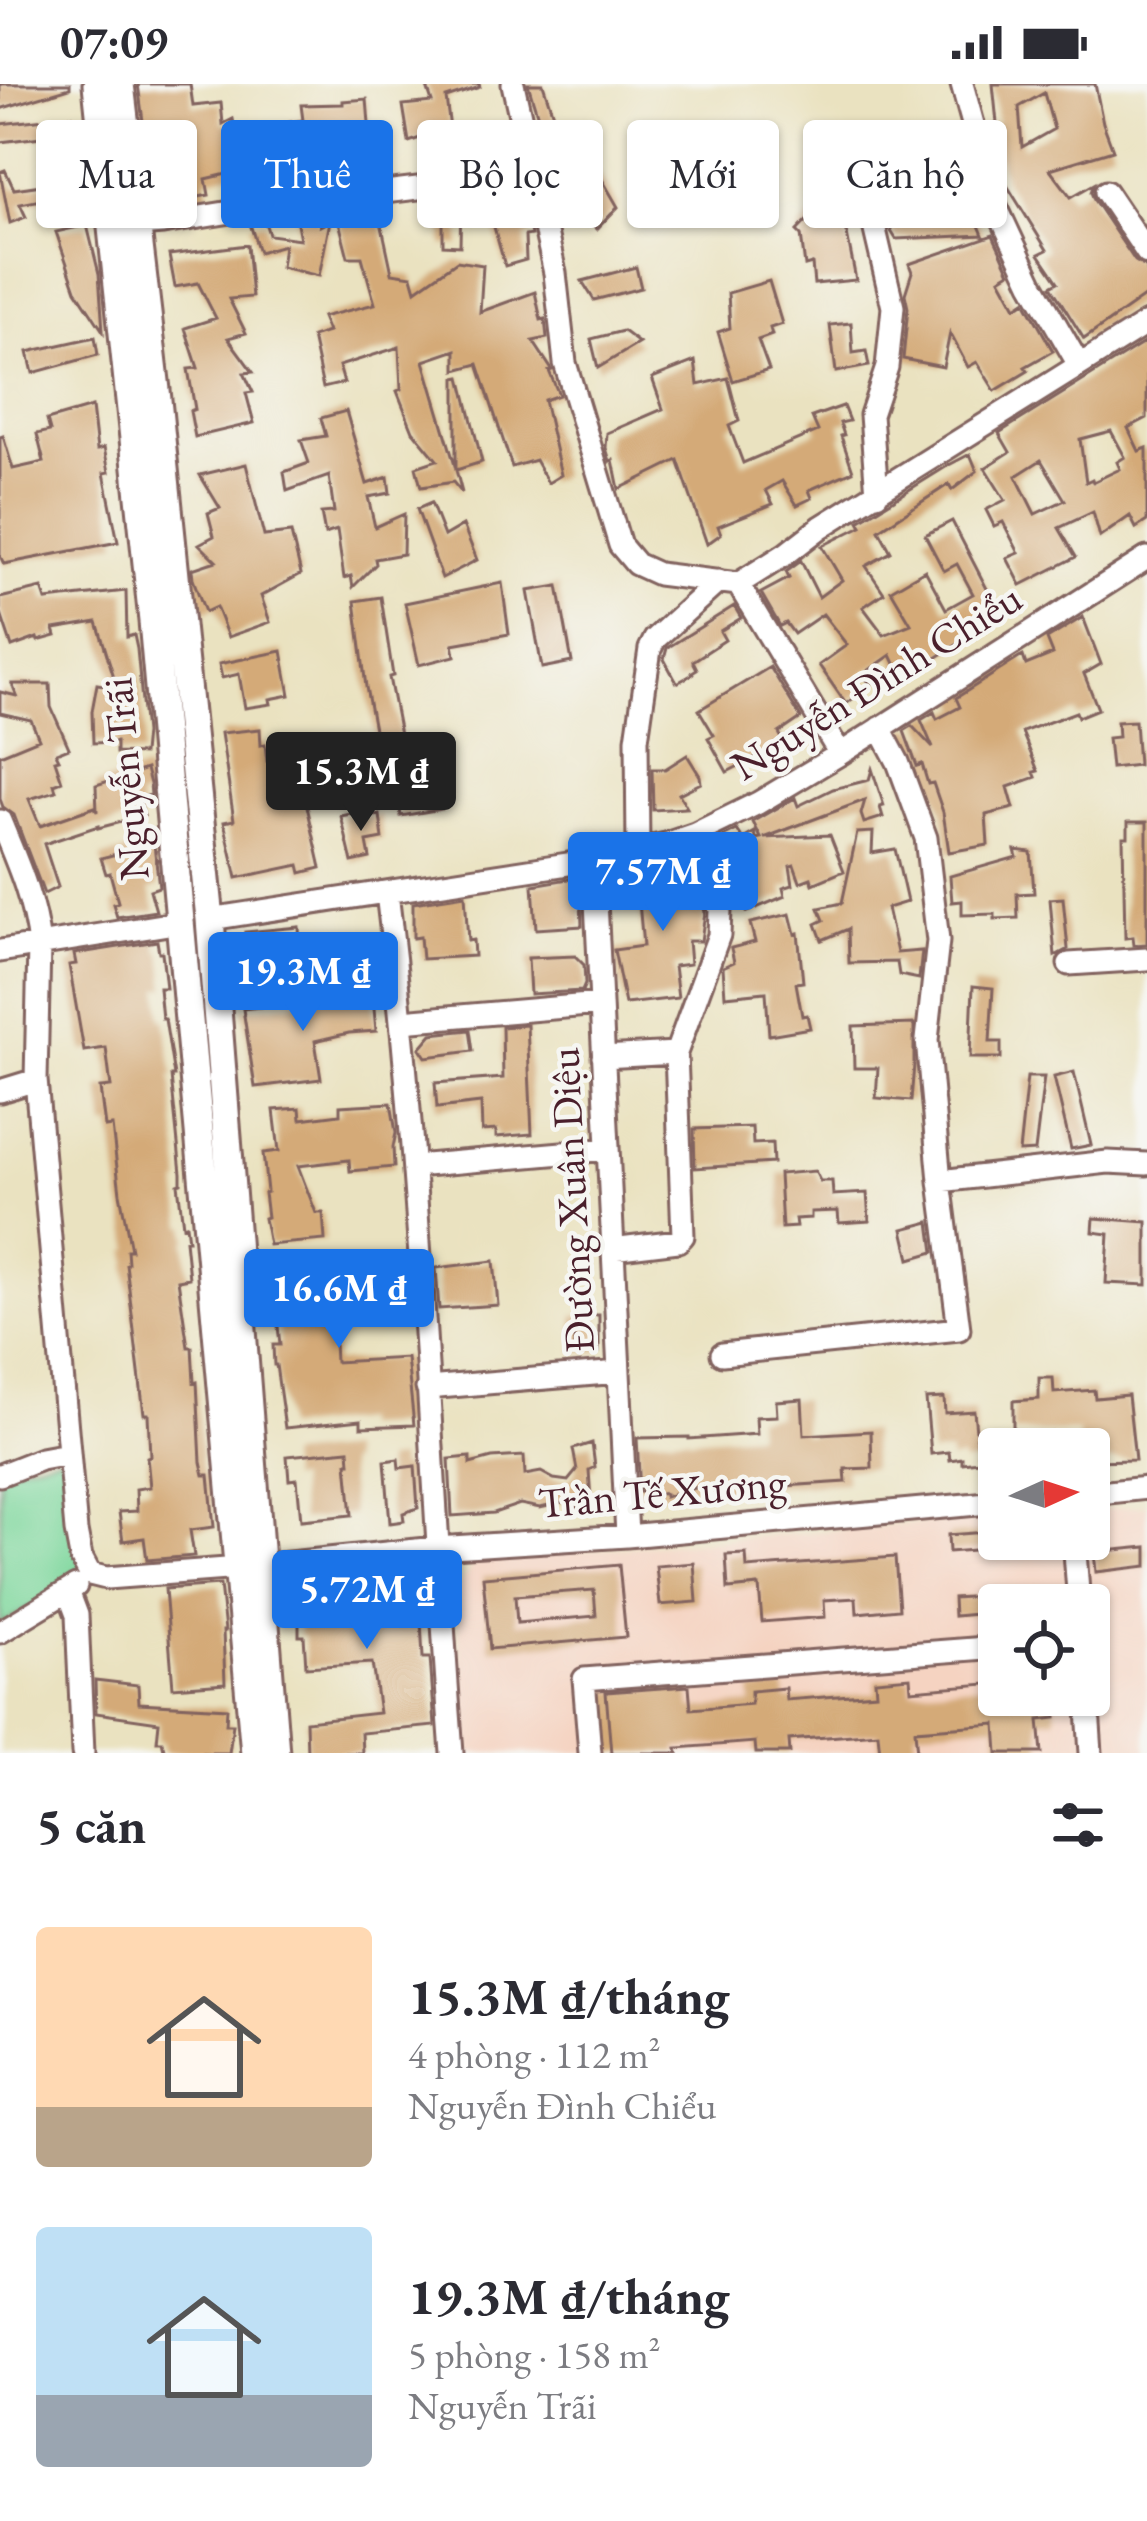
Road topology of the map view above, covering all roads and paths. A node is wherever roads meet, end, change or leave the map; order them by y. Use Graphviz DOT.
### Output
graph roads {
  1 [pos="98,84"];
  2 [pos="120,84"];
  3 [pos="513,84"];
  4 [pos="962,84"];
  5 [pos="124,120"];
  6 [pos="521,120"];
  7 [pos="417,188"];
  8 [pos="1106,192"];
  9 [pos="197,216"];
  10 [pos="137,228"];
  11 [pos="545,228"];
  12 [pos="875,230"];
  13 [pos="1147,253"];
  14 [pos="1147,322"];
  15 [pos="138,355"];
  16 [pos="1079,365"];
  17 [pos="877,494"];
  18 [pos="1147,558"];
  19 [pos="728,583"];
  20 [pos="880,728"];
  21 [pos="840,754"];
  22 [pos="0,821"];
  23 [pos="695,834"];
  24 [pos="638,850"];
  25 [pos="593,860"];
  26 [pos="386,893"];
  27 [pos="210,920"];
  28 [pos="181,922"];
  29 [pos="39,945"];
  30 [pos="0,951"];
  31 [pos="1147,959"];
  32 [pos="1070,964"];
  33 [pos="601,1004"];
  34 [pos="402,1021"];
  35 [pos="676,1053"];
  36 [pos="603,1057"];
  37 [pos="36,1080"];
  38 [pos="0,1091"];
  39 [pos="608,1149"];
  40 [pos="1147,1164"];
  41 [pos="414,1166"];
  42 [pos="940,1181"];
  43 [pos="613,1249"];
  44 [pos="722,1354"];
  45 [pos="619,1372"];
  46 [pos="427,1388"];
  47 [pos="68,1454"];
  48 [pos="0,1475"];
  49 [pos="1147,1488"];
  50 [pos="1110,1492"];
  51 [pos="978,1504"];
  52 [pos="627,1535"];
  53 [pos="436,1548"];
  54 [pos="250,1567"];
  55 [pos="90,1574"];
  56 [pos="68,1592"];
  57 [pos="0,1632"];
  58 [pos="978,1649"];
  59 [pos="1088,1716"];
  60 [pos="83,1753"];
  61 [pos="255,1753"];
  62 [pos="275,1753"];
  63 [pos="452,1753"];
  64 [pos="590,1753"];
  65 [pos="1091,1753"];
  1 -- 15 [label="main road, Nguyễn Trãi"];
  2 -- 5 [label="main road, Nguyễn Trãi"];
  3 -- 6 [label="street"];
  4 -- 16 [label="street"];
  7 -- 9 [label="street"];
  8 -- 13 [label="street"];
  10 -- 15 [label="main road, Nguyễn Trãi"];
  11 -- 19 [label="street"];
  12 -- 17 [label="street"];
  14 -- 16 [label="street"];
  15 -- 27 [label="main road, Nguyễn Trãi"];
  15 -- 28 [label="main road, Nguyễn Trãi"];
  16 -- 17 [label="street"];
  17 -- 19 [label="street"];
  18 -- 20 [label="street, Nguyễn Đình Chiểu"];
  19 -- 21 [label="street"];
  19 -- 24 [label="street"];
  20 -- 21 [label="street, Nguyễn Đình Chiểu"];
  20 -- 42 [label="street"];
  21 -- 23 [label="street, Nguyễn Đình Chiểu"];
  22 -- 29 [label="street"];
  23 -- 24 [label="street, Nguyễn Đình Chiểu"];
  23 -- 35 [label="street"];
  24 -- 25 [label="street, Nguyễn Đình Chiểu"];
  25 -- 26 [label="street, Nguyễn Đình Chiểu"];
  25 -- 33 [label="street, Đường Xuân Diệu"];
  26 -- 27 [label="street, Nguyễn Đình Chiểu"];
  26 -- 34 [label="street"];
  27 -- 28 [label="main road"];
  27 -- 54 [label="main road, Nguyễn Trãi"];
  28 -- 29 [label="street"];
  28 -- 54 [label="main road, Nguyễn Trãi"];
  29 -- 30 [label="street"];
  29 -- 37 [label="street"];
  31 -- 32 [label="street"];
  33 -- 34 [label="street"];
  33 -- 36 [label="street, Đường Xuân Diệu"];
  34 -- 41 [label="street"];
  35 -- 36 [label="street"];
  35 -- 43 [label="street"];
  36 -- 39 [label="street, Đường Xuân Diệu"];
  37 -- 38 [label="street"];
  37 -- 47 [label="street"];
  39 -- 41 [label="street"];
  39 -- 43 [label="street, Đường Xuân Diệu"];
  40 -- 42 [label="street"];
  41 -- 46 [label="street"];
  42 -- 44 [label="street"];
  43 -- 45 [label="street, Đường Xuân Diệu"];
  45 -- 46 [label="street"];
  45 -- 52 [label="street, Đường Xuân Diệu"];
  46 -- 53 [label="street"];
  47 -- 48 [label="street"];
  47 -- 55 [label="street"];
  49 -- 50 [label="street"];
  51 -- 52 [label="street, Trần Tế Xương"];
  52 -- 53 [label="street, Trần Tế Xương"];
  53 -- 54 [label="street, Trần Tế Xương"];
  53 -- 63 [label="street"];
  54 -- 55 [label="street, Trần Tế Xương"];
  54 -- 61 [label="main road, Nguyễn Trãi"];
  54 -- 62 [label="main road, Nguyễn Trãi"];
  55 -- 56 [label="street"];
  56 -- 57 [label="street"];
  56 -- 60 [label="street"];
  58 -- 64 [label="street"];
  59 -- 65 [label="street"];
}
